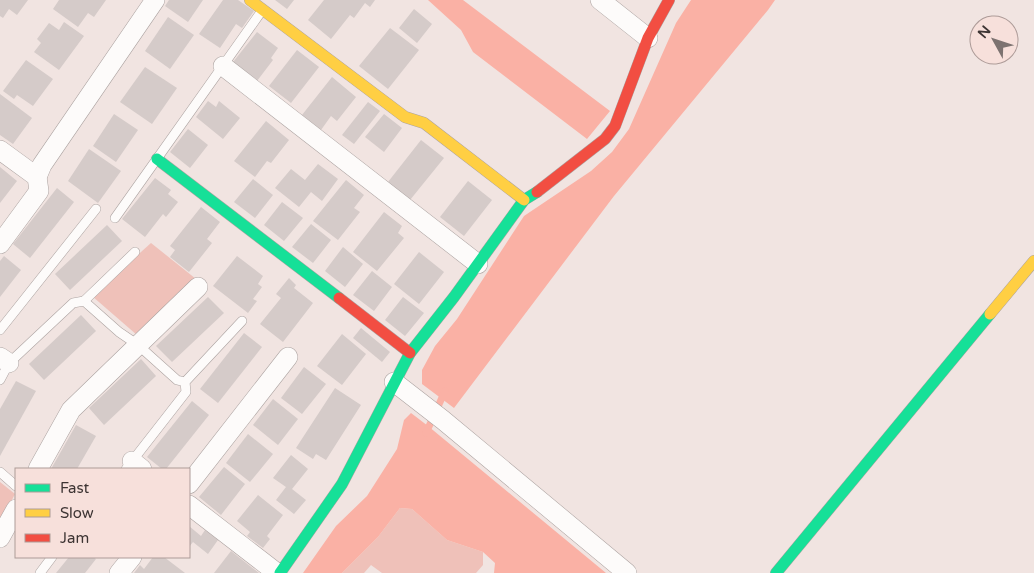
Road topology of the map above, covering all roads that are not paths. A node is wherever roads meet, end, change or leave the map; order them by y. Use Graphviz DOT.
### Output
graph roads {
  1 [pos="155,0"];
  2 [pos="250,0"];
  3 [pos="600,0"];
  4 [pos="669,0"];
  5 [pos="263,9"];
  6 [pos="648,38"];
  7 [pos="223,66"];
  8 [pos="0,151"];
  9 [pos="157,159"];
  10 [pos="37,177"];
  11 [pos="524,200"];
  12 [pos="96,209"];
  13 [pos="115,218"];
  14 [pos="0,244"];
  15 [pos="135,252"];
  16 [pos="1034,262"];
  17 [pos="478,264"];
  18 [pos="198,287"];
  19 [pos="84,301"];
  20 [pos="242,321"];
  21 [pos="0,330"];
  22 [pos="138,344"];
  23 [pos="410,353"];
  24 [pos="288,357"];
  25 [pos="4,360"];
  26 [pos="0,380"];
  27 [pos="185,382"];
  28 [pos="394,382"];
  29 [pos="133,467"];
  30 [pos="39,468"];
  31 [pos="0,472"];
  32 [pos="190,483"];
  33 [pos="15,485"];
  34 [pos="190,506"];
  35 [pos="15,510"];
  36 [pos="0,538"];
  37 [pos="51,558"];
  38 [pos="131,558"];
  39 [pos="40,573"];
  40 [pos="119,573"];
  41 [pos="279,573"];
  42 [pos="628,573"];
  43 [pos="776,573"];
  1 -- 10 [label="street"];
  2 -- 5 [label="street"];
  3 -- 6 [label="street"];
  4 -- 6 [label="street"];
  5 -- 7 [label="lane"];
  5 -- 11 [label="street"];
  6 -- 11 [label="street"];
  7 -- 9 [label="lane"];
  7 -- 17 [label="street"];
  8 -- 10 [label="street"];
  9 -- 13 [label="lane"];
  9 -- 23 [label="street"];
  10 -- 14 [label="street"];
  11 -- 17 [label="street"];
  12 -- 21 [label="lane"];
  15 -- 19 [label="lane"];
  16 -- 43 [label="street"];
  17 -- 23 [label="street"];
  18 -- 22 [label="street"];
  19 -- 22 [label="lane"];
  19 -- 25 [label="lane"];
  20 -- 27 [label="lane"];
  22 -- 27 [label="lane"];
  22 -- 30 [label="street"];
  23 -- 28 [label="street"];
  24 -- 32 [label="street"];
  25 -- 26 [label="lane"];
  27 -- 29 [label="lane"];
  28 -- 41 [label="street"];
  28 -- 42 [label="street"];
  31 -- 33 [label="lane"];
  34 -- 41 [label="street"];
  35 -- 36 [label="street"];
  37 -- 39 [label="lane"];
  38 -- 40 [label="street"];
}
